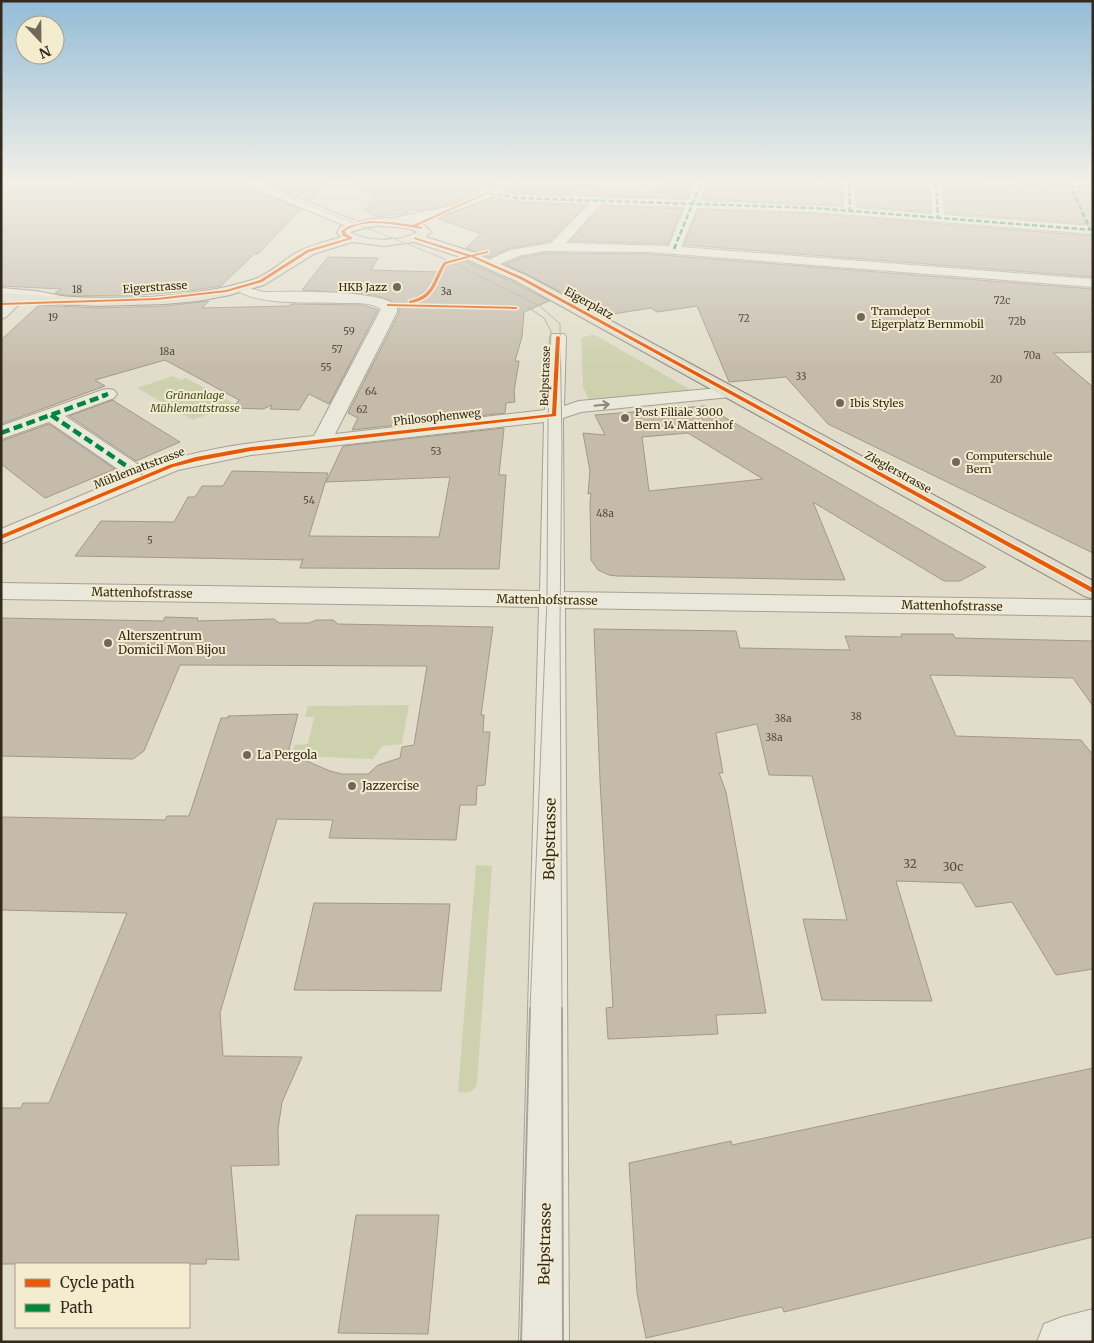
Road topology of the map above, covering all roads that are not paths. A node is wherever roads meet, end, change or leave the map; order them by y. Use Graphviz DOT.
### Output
graph roads {
  1 [pos="321,246"];
  2 [pos="448,246"];
  3 [pos="675,246"];
  4 [pos="555,247"];
  5 [pos="674,249"];
  6 [pos="491,264"];
  7 [pos="1093,283"];
  8 [pos="241,288"];
  9 [pos="1,292"];
  10 [pos="67,301"];
  11 [pos="4,305"];
  12 [pos="558,337"];
  13 [pos="692,372"];
  14 [pos="730,392"];
  15 [pos="108,394"];
  16 [pos="51,415"];
  17 [pos="554,415"];
  18 [pos="1,433"];
  19 [pos="321,441"];
  20 [pos="143,478"];
  21 [pos="1,537"];
  22 [pos="1,591"];
  23 [pos="1093,591"];
  24 [pos="552,600"];
  25 [pos="1093,608"];
  26 [pos="1093,1334"];
  27 [pos="544,1342"];
  28 [pos="1062,1342"];
  1 -- 8 [label="main road, Eigerstrasse"];
  2 -- 6 [label="main road, Eigerplatz"];
  3 -- 5 [label="street"];
  4 -- 5 [label="street"];
  4 -- 6 [label="street"];
  5 -- 7 [label="street"];
  6 -- 13 [label="main road, Eigerplatz"];
  8 -- 10 [label="main road, Eigerstrasse"];
  8 -- 19 [label="street"];
  9 -- 10 [label="street, Eigerstrasse"];
  10 -- 11 [label="street, Eigerstrasse"];
  12 -- 17 [label="street, Belpstrasse"];
  13 -- 14 [label="main road, Zieglerstrasse"];
  17 -- 14 [label="street, Philosophenweg, one-way"];
  14 -- 23 [label="main road, Zieglerstrasse"];
  15 -- 16 [label="street"];
  16 -- 18 [label="street"];
  16 -- 20 [label="street"];
  17 -- 19 [label="street, Philosophenweg"];
  17 -- 24 [label="street, Belpstrasse"];
  19 -- 20 [label="street, Mühlemattstrasse"];
  20 -- 21 [label="street, Mühlemattstrasse"];
  22 -- 24 [label="street, Mattenhofstrasse"];
  24 -- 25 [label="street, Mattenhofstrasse"];
  24 -- 27 [label="street, Belpstrasse"];
  26 -- 28 [label="street"];
}
